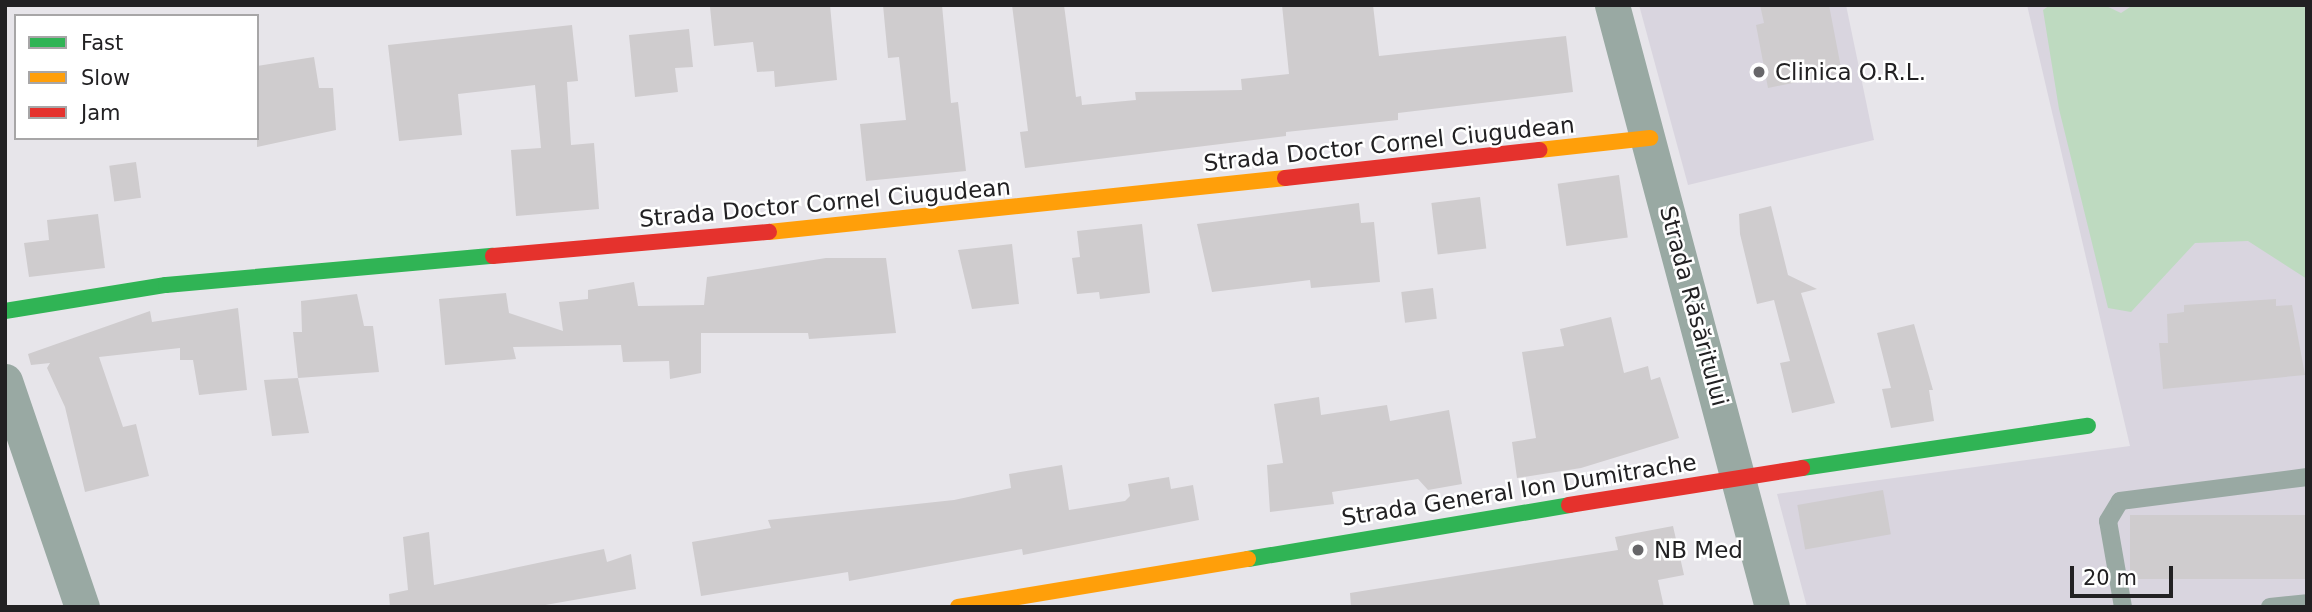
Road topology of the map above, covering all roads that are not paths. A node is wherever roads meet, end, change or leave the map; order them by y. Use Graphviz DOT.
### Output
graph roads {
  1 [pos="1612,5"];
  2 [pos="1650,138"];
  3 [pos="5,311"];
  4 [pos="5,381"];
  5 [pos="2088,426"];
  6 [pos="1738,477"];
  7 [pos="2307,477"];
  8 [pos="2307,603"];
  9 [pos="82,607"];
  10 [pos="958,607"];
  11 [pos="1772,607"];
  12 [pos="2123,607"];
  13 [pos="2270,607"];
  1 -- 2 [label="street, Strada Răsăritului"];
  2 -- 3 [label="street, Strada Doctor Cornel Ciugudean"];
  2 -- 6 [label="street, Strada Răsăritului"];
  4 -- 9 [label="street"];
  5 -- 6 [label="street, Strada General Ion Dumitrache"];
  6 -- 10 [label="street, Strada General Ion Dumitrache"];
  6 -- 11 [label="street, Strada Răsăritului"];
  7 -- 12 [label="lane"];
  8 -- 13 [label="lane"];
}
